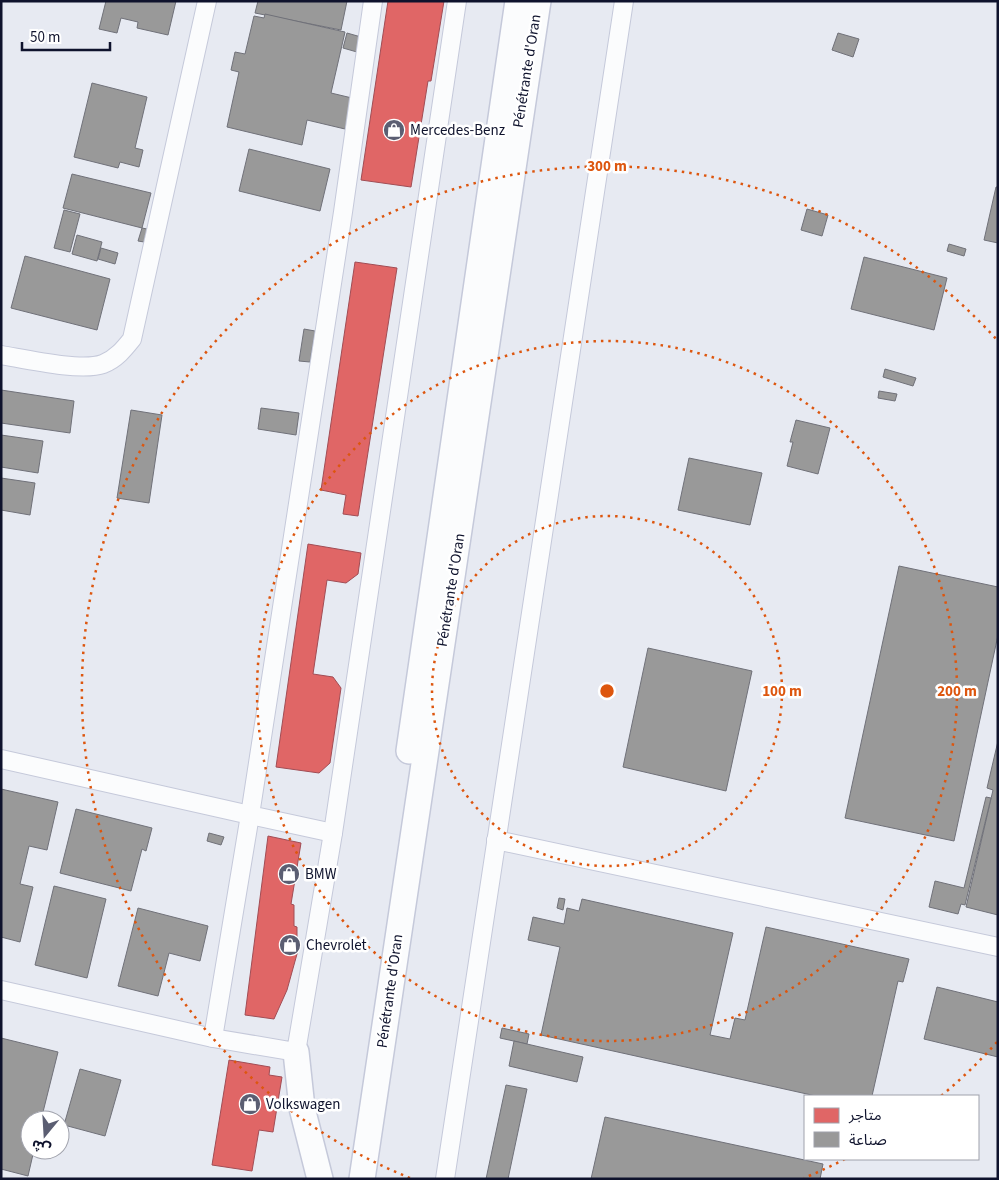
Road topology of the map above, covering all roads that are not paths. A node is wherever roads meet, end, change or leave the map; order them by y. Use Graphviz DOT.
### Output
graph roads {
  1 [pos="206,1"];
  2 [pos="373,1"];
  3 [pos="456,1"];
  4 [pos="518,1"];
  5 [pos="538,1"];
  6 [pos="624,1"];
  7 [pos="1,355"];
  8 [pos="1,759"];
  9 [pos="250,815"];
  10 [pos="333,833"];
  11 [pos="496,840"];
  12 [pos="998,947"];
  13 [pos="1,990"];
  14 [pos="213,1038"];
  15 [pos="296,1052"];
  16 [pos="320,1179"];
  17 [pos="345,1179"];
  18 [pos="362,1179"];
  19 [pos="445,1179"];
  1 -- 7 [label="street"];
  2 -- 9 [label="street"];
  3 -- 10 [label="street"];
  4 -- 17 [label="highway, Pénétrante d'Oran"];
  5 -- 18 [label="highway, Pénétrante d'Oran"];
  6 -- 11 [label="street"];
  8 -- 9 [label="street"];
  9 -- 10 [label="street"];
  9 -- 14 [label="street"];
  10 -- 15 [label="street"];
  11 -- 12 [label="street"];
  11 -- 19 [label="street"];
  13 -- 14 [label="street"];
  14 -- 15 [label="street"];
  15 -- 16 [label="highway"];
}
